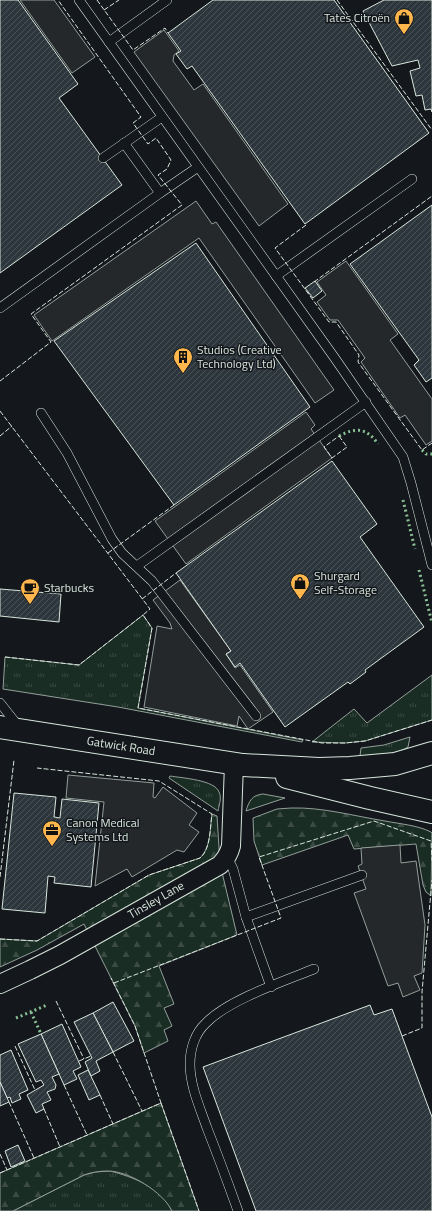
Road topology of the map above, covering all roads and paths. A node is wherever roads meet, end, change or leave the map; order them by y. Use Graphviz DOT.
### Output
graph roads {
  1 [pos="79,0"];
  2 [pos="167,0"];
  3 [pos="109,42"];
  4 [pos="162,117"];
  5 [pos="124,143"];
  6 [pos="103,158"];
  7 [pos="198,167"];
  8 [pos="412,179"];
  9 [pos="160,193"];
  10 [pos="276,276"];
  11 [pos="0,308"];
  12 [pos="366,402"];
  13 [pos="41,413"];
  14 [pos="432,565"];
  15 [pos="137,566"];
  16 [pos="0,703"];
  17 [pos="256,716"];
  18 [pos="0,726"];
  19 [pos="22,730"];
  20 [pos="432,753"];
  21 [pos="238,764"];
  22 [pos="432,812"];
  23 [pos="227,857"];
  24 [pos="362,875"];
  25 [pos="246,917"];
  26 [pos="314,969"];
  27 [pos="0,984"];
  28 [pos="271,987"];
  29 [pos="238,1211"];
  1 -- 3 [label="lane"];
  2 -- 3 [label="lane"];
  3 -- 4 [label="lane"];
  4 -- 5 [label="lane"];
  4 -- 7 [label="lane"];
  5 -- 6 [label="lane"];
  5 -- 9 [label="lane"];
  7 -- 9 [label="lane"];
  7 -- 10 [label="lane"];
  8 -- 10 [label="lane"];
  9 -- 11 [label="lane"];
  10 -- 12 [label="lane"];
  12 -- 14 [label="lane"];
  12 -- 15 [label="lane"];
  13 -- 15 [label="lane"];
  15 -- 17 [label="lane"];
  16 -- 19 [label="lane"];
  18 -- 19 [label="street, Gatwick Road"];
  19 -- 21 [label="street, Gatwick Road"];
  20 -- 21 [label="street, Gatwick Road"];
  21 -- 22 [label="street, Gatwick Road"];
  21 -- 23 [label="street"];
  23 -- 25 [label="lane"];
  23 -- 27 [label="street, Tinsley Lane"];
  24 -- 25 [label="lane"];
  25 -- 28 [label="lane"];
  26 -- 28 [label="lane"];
  28 -- 29 [label="lane"];
}
